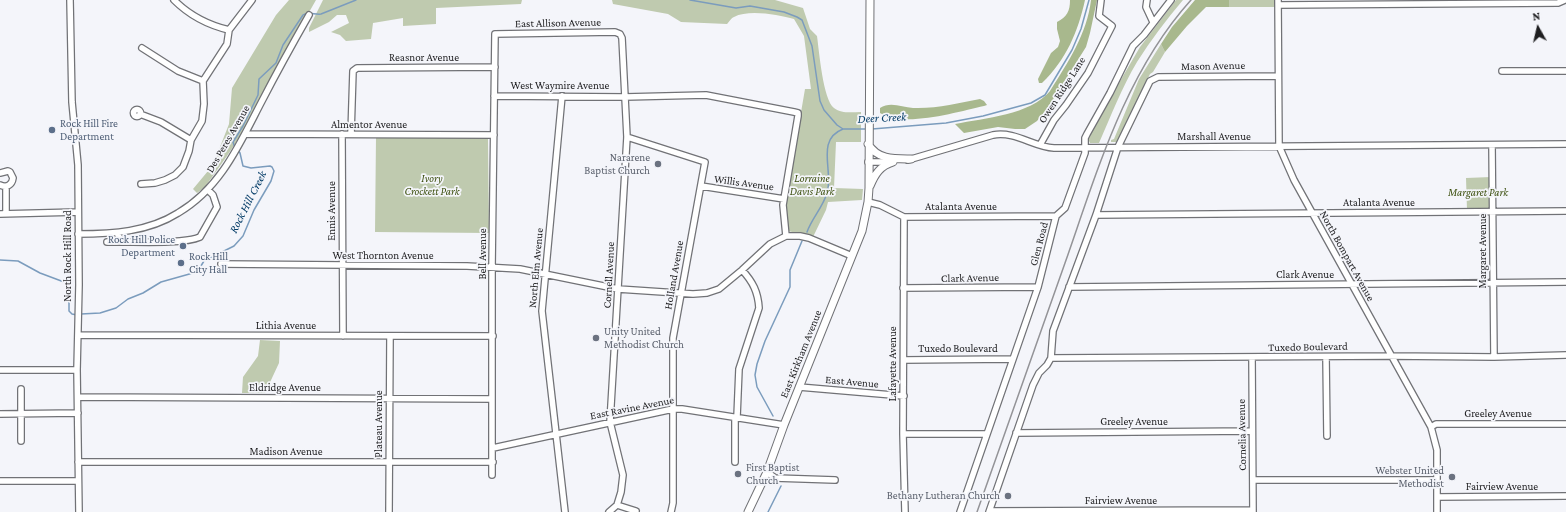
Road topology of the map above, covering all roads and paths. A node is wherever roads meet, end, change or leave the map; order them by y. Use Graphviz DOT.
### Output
graph roads {
  1 [pos="70,0"];
  2 [pos="174,0"];
  3 [pos="252,0"];
  4 [pos="870,0"];
  5 [pos="1101,0"];
  6 [pos="1147,0"];
  7 [pos="1171,0"];
  8 [pos="1564,0"];
  9 [pos="1278,3"];
  10 [pos="309,15"];
  11 [pos="1153,22"];
  12 [pos="229,30"];
  13 [pos="495,34"];
  14 [pos="620,34"];
  15 [pos="142,48"];
  16 [pos="495,67"];
  17 [pos="1566,71"];
  18 [pos="1502,72"];
  19 [pos="1278,76"];
  20 [pos="203,81"];
  21 [pos="494,96"];
  22 [pos="562,96"];
  23 [pos="625,97"];
  24 [pos="140,114"];
  25 [pos="244,134"];
  26 [pos="342,134"];
  27 [pos="351,134"];
  28 [pos="494,135"];
  29 [pos="627,137"];
  30 [pos="191,140"];
  31 [pos="868,140"];
  32 [pos="1566,144"];
  33 [pos="1040,145"];
  34 [pos="1492,145"];
  35 [pos="1279,146"];
  36 [pos="1085,147"];
  37 [pos="1118,147"];
  38 [pos="910,159"];
  39 [pos="705,162"];
  40 [pos="868,162"];
  41 [pos="893,162"];
  42 [pos="0,173"];
  43 [pos="141,184"];
  44 [pos="3,186"];
  45 [pos="701,186"];
  46 [pos="869,188"];
  47 [pos="208,190"];
  48 [pos="784,199"];
  49 [pos="868,202"];
  50 [pos="1566,211"];
  51 [pos="78,212"];
  52 [pos="1493,212"];
  53 [pos="1312,213"];
  54 [pos="3,214"];
  55 [pos="1096,215"];
  56 [pos="1056,216"];
  57 [pos="904,217"];
  58 [pos="117,233"];
  59 [pos="78,234"];
  60 [pos="786,236"];
  61 [pos="107,242"];
  62 [pos="122,242"];
  63 [pos="852,256"];
  64 [pos="221,264"];
  65 [pos="342,266"];
  66 [pos="492,267"];
  67 [pos="742,270"];
  68 [pos="544,275"];
  69 [pos="1566,282"];
  70 [pos="1493,283"];
  71 [pos="1352,284"];
  72 [pos="1069,286"];
  73 [pos="1038,287"];
  74 [pos="903,288"];
  75 [pos="618,289"];
  76 [pos="680,294"];
  77 [pos="78,335"];
  78 [pos="343,336"];
  79 [pos="390,336"];
  80 [pos="493,336"];
  81 [pos="1566,355"];
  82 [pos="1390,356"];
  83 [pos="1494,356"];
  84 [pos="1252,357"];
  85 [pos="1326,357"];
  86 [pos="1051,358"];
  87 [pos="1012,359"];
  88 [pos="904,360"];
  89 [pos="0,370"];
  90 [pos="77,370"];
  91 [pos="799,387"];
  92 [pos="21,389"];
  93 [pos="904,396"];
  94 [pos="78,398"];
  95 [pos="389,398"];
  96 [pos="492,399"];
  97 [pos="673,409"];
  98 [pos="78,413"];
  99 [pos="0,414"];
  100 [pos="20,414"];
  101 [pos="736,417"];
  102 [pos="610,422"];
  103 [pos="1566,424"];
  104 [pos="784,425"];
  105 [pos="1431,427"];
  106 [pos="1252,431"];
  107 [pos="1016,432"];
  108 [pos="556,433"];
  109 [pos="903,434"];
  110 [pos="987,434"];
  111 [pos="1327,436"];
  112 [pos="21,441"];
  113 [pos="493,448"];
  114 [pos="78,462"];
  115 [pos="389,462"];
  116 [pos="493,462"];
  117 [pos="735,462"];
  118 [pos="767,472"];
  119 [pos="492,475"];
  120 [pos="835,480"];
  121 [pos="1253,480"];
  122 [pos="1437,480"];
  123 [pos="0,481"];
  124 [pos="78,481"];
  125 [pos="1566,496"];
  126 [pos="1437,497"];
  127 [pos="617,505"];
  128 [pos="636,511"];
  129 [pos="1253,511"];
  130 [pos="79,512"];
  131 [pos="389,512"];
  132 [pos="565,512"];
  133 [pos="609,512"];
  134 [pos="671,512"];
  135 [pos="748,512"];
  136 [pos="905,512"];
  137 [pos="960,512"];
  138 [pos="990,512"];
  139 [pos="1437,512"];
  1 -- 51 [label="street, North Rock Hill Road"];
  2 -- 12 [label="street"];
  3 -- 12 [label="street"];
  4 -- 31 [label="main road, East Kirkham Avenue"];
  5 -- 33 [label="street, Owen Ridge Lane"];
  6 -- 11 [label="street"];
  7 -- 11 [label="street, Glen Road"];
  8 -- 9 [label="street"];
  9 -- 19 [label="street, North Bompart Avenue"];
  10 -- 25 [label="street, Des Peres Avenue"];
  11 -- 36 [label="street, Glen Road"];
  12 -- 20 [label="street"];
  13 -- 14 [label="street, East Allison Avenue"];
  13 -- 16 [label="street, Bell Avenue"];
  14 -- 23 [label="street, Cornell Avenue"];
  15 -- 20 [label="street"];
  16 -- 21 [label="street, Bell Avenue"];
  16 -- 27 [label="street, Reasnor Avenue"];
  17 -- 18 [label="street"];
  19 -- 35 [label="street, North Bompart Avenue"];
  19 -- 37 [label="street, Mason Avenue"];
  20 -- 30 [label="street"];
  21 -- 22 [label="street, West Waymire Avenue"];
  21 -- 28 [label="street, Bell Avenue"];
  22 -- 23 [label="street, West Waymire Avenue"];
  22 -- 68 [label="street, North Elm Avenue"];
  23 -- 29 [label="street, Cornell Avenue"];
  23 -- 48 [label="street, West Waymire Avenue"];
  24 -- 30 [label="street"];
  25 -- 26 [label="street, Almentor Avenue"];
  25 -- 47 [label="street, Des Peres Avenue"];
  26 -- 27 [label="street, Almentor Avenue"];
  26 -- 65 [label="street, Ennis Avenue"];
  27 -- 28 [label="street, Almentor Avenue"];
  28 -- 66 [label="street, Bell Avenue"];
  29 -- 39 [label="street, Willis Avenue"];
  29 -- 75 [label="street, Cornell Avenue"];
  30 -- 43 [label="street"];
  31 -- 38 [label="main road"];
  31 -- 40 [label="main road, East Kirkham Avenue"];
  32 -- 34 [label="street, Marshall Avenue"];
  33 -- 36 [label="street, Marshall Avenue"];
  33 -- 38 [label="street, Marshall Avenue"];
  34 -- 35 [label="street, Marshall Avenue"];
  34 -- 52 [label="street, Margaret Avenue"];
  35 -- 37 [label="street, Marshall Avenue"];
  35 -- 53 [label="street, North Bompart Avenue"];
  36 -- 37 [label="street, Marshall Avenue"];
  36 -- 56 [label="street, Glen Road"];
  37 -- 55 [label="street"];
  38 -- 41 [label="street, Marshall Avenue"];
  39 -- 45 [label="street, Holland Avenue"];
  40 -- 41 [label="street, Marshall Avenue"];
  40 -- 46 [label="main road, East Kirkham Avenue"];
  41 -- 46 [label="main road"];
  42 -- 44 [label="street"];
  44 -- 54 [label="street"];
  45 -- 48 [label="street, Willis Avenue"];
  45 -- 76 [label="street, Holland Avenue"];
  46 -- 49 [label="main road, East Kirkham Avenue"];
  47 -- 58 [label="street, Des Peres Avenue"];
  47 -- 62 [label="street"];
  48 -- 60 [label="street"];
  49 -- 57 [label="street, Atalanta Avenue"];
  49 -- 63 [label="main road, East Kirkham Avenue"];
  50 -- 52 [label="street, Atalanta Avenue"];
  51 -- 54 [label="street"];
  51 -- 59 [label="street, North Rock Hill Road"];
  52 -- 53 [label="street, Atalanta Avenue"];
  52 -- 70 [label="street, Margaret Avenue"];
  53 -- 55 [label="street, Atalanta Avenue"];
  53 -- 71 [label="street, North Bompart Avenue"];
  55 -- 72 [label="street"];
  56 -- 57 [label="street, Atalanta Avenue"];
  56 -- 73 [label="street, Glen Road"];
  57 -- 74 [label="street, Lafayette Avenue"];
  58 -- 59 [label="street, Des Peres Avenue"];
  58 -- 62 [label="street"];
  59 -- 77 [label="street, North Rock Hill Road"];
  60 -- 63 [label="street"];
  60 -- 67 [label="street, West Thornton Avenue"];
  61 -- 62 [label="street"];
  63 -- 91 [label="main road, East Kirkham Avenue"];
  64 -- 65 [label="street, West Thornton Avenue"];
  65 -- 66 [label="street, West Thornton Avenue"];
  65 -- 78 [label="street, Ennis Avenue"];
  66 -- 68 [label="street, West Thornton Avenue"];
  66 -- 80 [label="street, Bell Avenue"];
  67 -- 76 [label="street, West Thornton Avenue"];
  67 -- 101 [label="street"];
  68 -- 75 [label="street, West Thornton Avenue"];
  68 -- 108 [label="street, North Elm Avenue"];
  69 -- 70 [label="street, Clark Avenue"];
  70 -- 71 [label="street, Clark Avenue"];
  70 -- 83 [label="street, Margaret Avenue"];
  71 -- 72 [label="street, Clark Avenue"];
  71 -- 82 [label="street, North Bompart Avenue"];
  72 -- 86 [label="street"];
  73 -- 74 [label="street, Clark Avenue"];
  73 -- 87 [label="street, Glen Road"];
  74 -- 88 [label="street, Lafayette Avenue"];
  75 -- 76 [label="street, West Thornton Avenue"];
  75 -- 102 [label="street, Cornell Avenue"];
  76 -- 97 [label="street, Holland Avenue"];
  77 -- 78 [label="street, Lithia Avenue"];
  77 -- 90 [label="street, North Rock Hill Road"];
  78 -- 79 [label="street, Lithia Avenue"];
  79 -- 80 [label="street, Lithia Avenue"];
  79 -- 95 [label="street, Plateau Avenue"];
  80 -- 96 [label="street, Bell Avenue"];
  81 -- 83 [label="street, Tuxedo Boulevard"];
  82 -- 83 [label="street, Tuxedo Boulevard"];
  82 -- 85 [label="street, Tuxedo Boulevard"];
  82 -- 105 [label="street, North Bompart Avenue"];
  84 -- 85 [label="street, Tuxedo Boulevard"];
  84 -- 86 [label="street, Tuxedo Boulevard"];
  84 -- 106 [label="street, Cornelia Avenue"];
  85 -- 111 [label="street"];
  86 -- 107 [label="street"];
  87 -- 88 [label="street, Tuxedo Boulevard"];
  87 -- 110 [label="street, Glen Road"];
  88 -- 93 [label="street, Lafayette Avenue"];
  89 -- 90 [label="street"];
  90 -- 94 [label="street, North Rock Hill Road"];
  91 -- 93 [label="street, East Avenue"];
  91 -- 104 [label="main road, East Kirkham Avenue"];
  92 -- 100 [label="street"];
  93 -- 109 [label="street, Lafayette Avenue"];
  94 -- 95 [label="street, Eldridge Avenue"];
  94 -- 98 [label="street, North Rock Hill Road"];
  95 -- 96 [label="street, Eldridge Avenue"];
  95 -- 115 [label="street, Plateau Avenue"];
  96 -- 113 [label="street, Bell Avenue"];
  97 -- 101 [label="street, East Ravine Avenue"];
  97 -- 102 [label="street, East Ravine Avenue"];
  97 -- 134 [label="street, Holland Avenue"];
  98 -- 100 [label="street"];
  98 -- 114 [label="street, North Rock Hill Road"];
  99 -- 100 [label="street"];
  100 -- 112 [label="street"];
  101 -- 104 [label="street, East Ravine Avenue"];
  101 -- 117 [label="street"];
  102 -- 108 [label="street, East Ravine Avenue"];
  102 -- 127 [label="street, Cornell Avenue"];
  103 -- 105 [label="street, Greeley Avenue"];
  104 -- 118 [label="main road, East Kirkham Avenue"];
  105 -- 122 [label="street, North Bompart Avenue"];
  106 -- 107 [label="street, Greeley Avenue"];
  106 -- 121 [label="street, Cornelia Avenue"];
  107 -- 138 [label="street"];
  108 -- 113 [label="street, East Ravine Avenue"];
  108 -- 132 [label="street, North Elm Avenue"];
  109 -- 110 [label="street"];
  109 -- 136 [label="street, Lafayette Avenue"];
  110 -- 137 [label="street, Glen Road"];
  113 -- 116 [label="street, Bell Avenue"];
  114 -- 115 [label="street, Madison Avenue"];
  114 -- 124 [label="street, North Rock Hill Road"];
  115 -- 116 [label="street, Madison Avenue"];
  115 -- 131 [label="street, Plateau Avenue"];
  116 -- 119 [label="street, Bell Avenue"];
  118 -- 120 [label="street"];
  118 -- 135 [label="main road, East Kirkham Avenue"];
  121 -- 122 [label="street"];
  121 -- 129 [label="street, Cornelia Avenue"];
  122 -- 126 [label="street, North Bompart Avenue"];
  123 -- 124 [label="street"];
  124 -- 130 [label="street, North Rock Hill Road"];
  125 -- 126 [label="street, Fairview Avenue"];
  126 -- 139 [label="street, North Bompart Avenue"];
  127 -- 128 [label="street"];
  127 -- 133 [label="street"];
  129 -- 138 [label="street, Fairview Avenue"];
}
